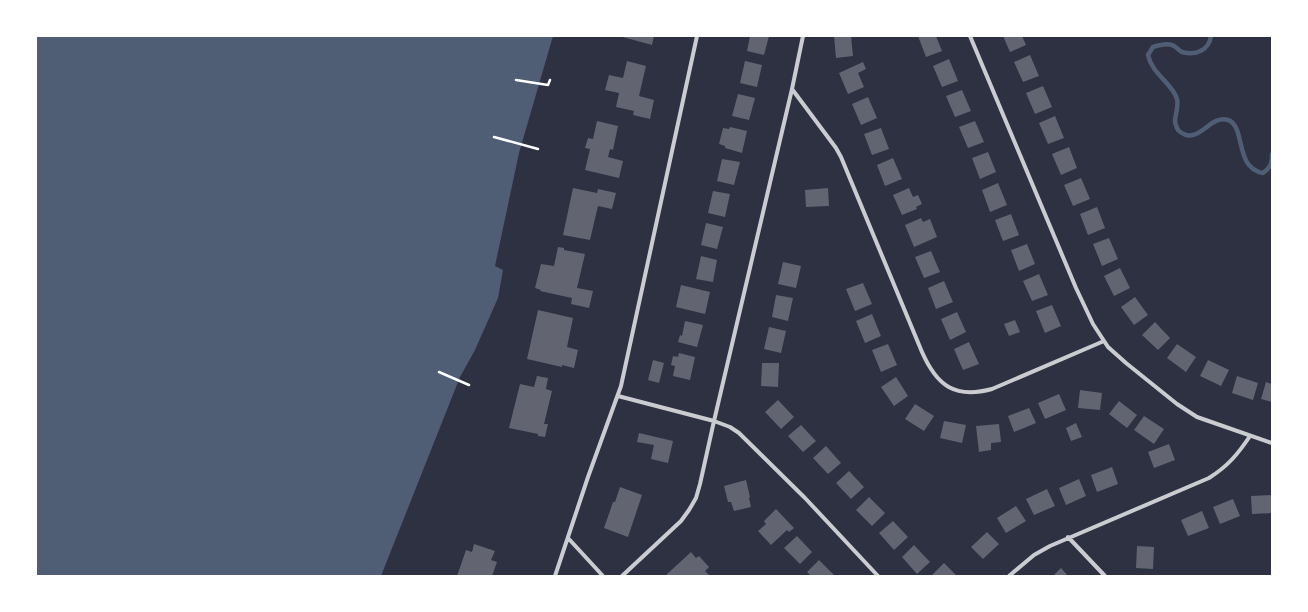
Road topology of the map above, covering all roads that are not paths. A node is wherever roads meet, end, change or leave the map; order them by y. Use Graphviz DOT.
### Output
graph roads {
  1 [pos="697,36"];
  2 [pos="803,36"];
  3 [pos="970,36"];
  4 [pos="792,88"];
  5 [pos="1104,341"];
  6 [pos="618,396"];
  7 [pos="714,421"];
  8 [pos="1250,436"];
  9 [pos="1272,443"];
  10 [pos="568,538"];
  11 [pos="1068,538"];
  12 [pos="555,576"];
  13 [pos="603,576"];
  14 [pos="622,576"];
  15 [pos="878,576"];
  16 [pos="1009,576"];
  17 [pos="1105,576"];
  1 -- 6 [label="street"];
  2 -- 4 [label="street"];
  3 -- 5 [label="street"];
  4 -- 5 [label="street"];
  4 -- 7 [label="street"];
  5 -- 8 [label="street"];
  6 -- 7 [label="street"];
  6 -- 10 [label="street"];
  7 -- 14 [label="street"];
  7 -- 15 [label="street"];
  8 -- 9 [label="street"];
  8 -- 11 [label="street"];
  10 -- 12 [label="street"];
  10 -- 13 [label="street"];
  11 -- 16 [label="street"];
  11 -- 17 [label="street"];
}
